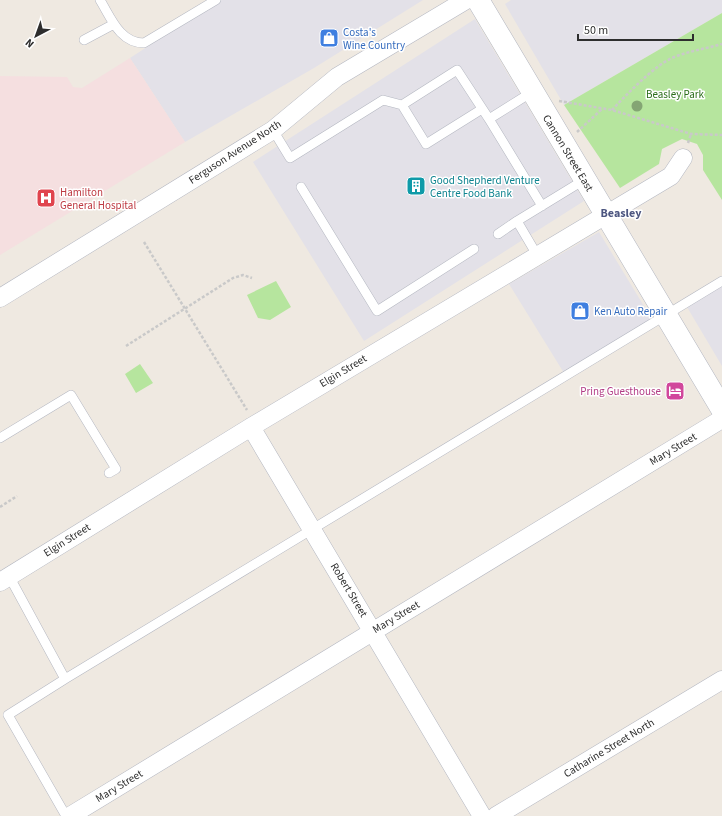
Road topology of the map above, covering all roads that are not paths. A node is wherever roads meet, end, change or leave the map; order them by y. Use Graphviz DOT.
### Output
graph roads {
  1 [pos="100,0"];
  2 [pos="216,0"];
  3 [pos="466,0"];
  4 [pos="478,0"];
  5 [pos="114,24"];
  6 [pos="84,40"];
  7 [pos="535,98"];
  8 [pos="402,105"];
  9 [pos="482,109"];
  10 [pos="489,119"];
  11 [pos="273,130"];
  12 [pos="683,158"];
  13 [pos="584,180"];
  14 [pos="300,187"];
  15 [pos="542,206"];
  16 [pos="606,214"];
  17 [pos="517,222"];
  18 [pos="498,234"];
  19 [pos="474,249"];
  20 [pos="537,255"];
  21 [pos="722,281"];
  22 [pos="0,298"];
  23 [pos="666,315"];
  24 [pos="722,409"];
  25 [pos="722,419"];
  26 [pos="251,427"];
  27 [pos="0,438"];
  28 [pos="109,473"];
  29 [pos="312,530"];
  30 [pos="4,579"];
  31 [pos="373,631"];
  32 [pos="65,679"];
  33 [pos="722,680"];
  34 [pos="66,816"];
  35 [pos="70,816"];
  36 [pos="482,816"];
  37 [pos="496,816"];
  1 -- 5 [label="lane"];
  2 -- 5 [label="lane"];
  3 -- 11 [label="street, Ferguson Avenue North"];
  4 -- 7 [label="main road, Cannon Street East"];
  5 -- 6 [label="lane"];
  7 -- 10 [label="lane"];
  7 -- 13 [label="main road, Cannon Street East"];
  8 -- 9 [label="lane"];
  8 -- 9 [label="lane"];
  8 -- 11 [label="lane"];
  9 -- 10 [label="lane"];
  10 -- 15 [label="lane"];
  11 -- 22 [label="street, Ferguson Avenue North"];
  12 -- 16 [label="street, Elgin Street"];
  13 -- 15 [label="lane"];
  13 -- 16 [label="main road, Cannon Street East"];
  14 -- 19 [label="lane"];
  15 -- 17 [label="lane"];
  16 -- 20 [label="street, Elgin Street"];
  16 -- 23 [label="main road, Cannon Street East"];
  17 -- 18 [label="lane"];
  17 -- 20 [label="lane"];
  20 -- 26 [label="street, Elgin Street"];
  21 -- 23 [label="lane"];
  23 -- 24 [label="main road, Cannon Street East"];
  23 -- 29 [label="lane"];
  25 -- 31 [label="street, Mary Street"];
  26 -- 29 [label="street, Robert Street"];
  26 -- 30 [label="street, Elgin Street"];
  27 -- 28 [label="lane"];
  29 -- 31 [label="street, Robert Street"];
  29 -- 32 [label="lane"];
  30 -- 32 [label="lane"];
  31 -- 35 [label="street, Mary Street"];
  31 -- 36 [label="street, Robert Street"];
  32 -- 34 [label="lane"];
  33 -- 37 [label="street, Catharine Street North"];
}
